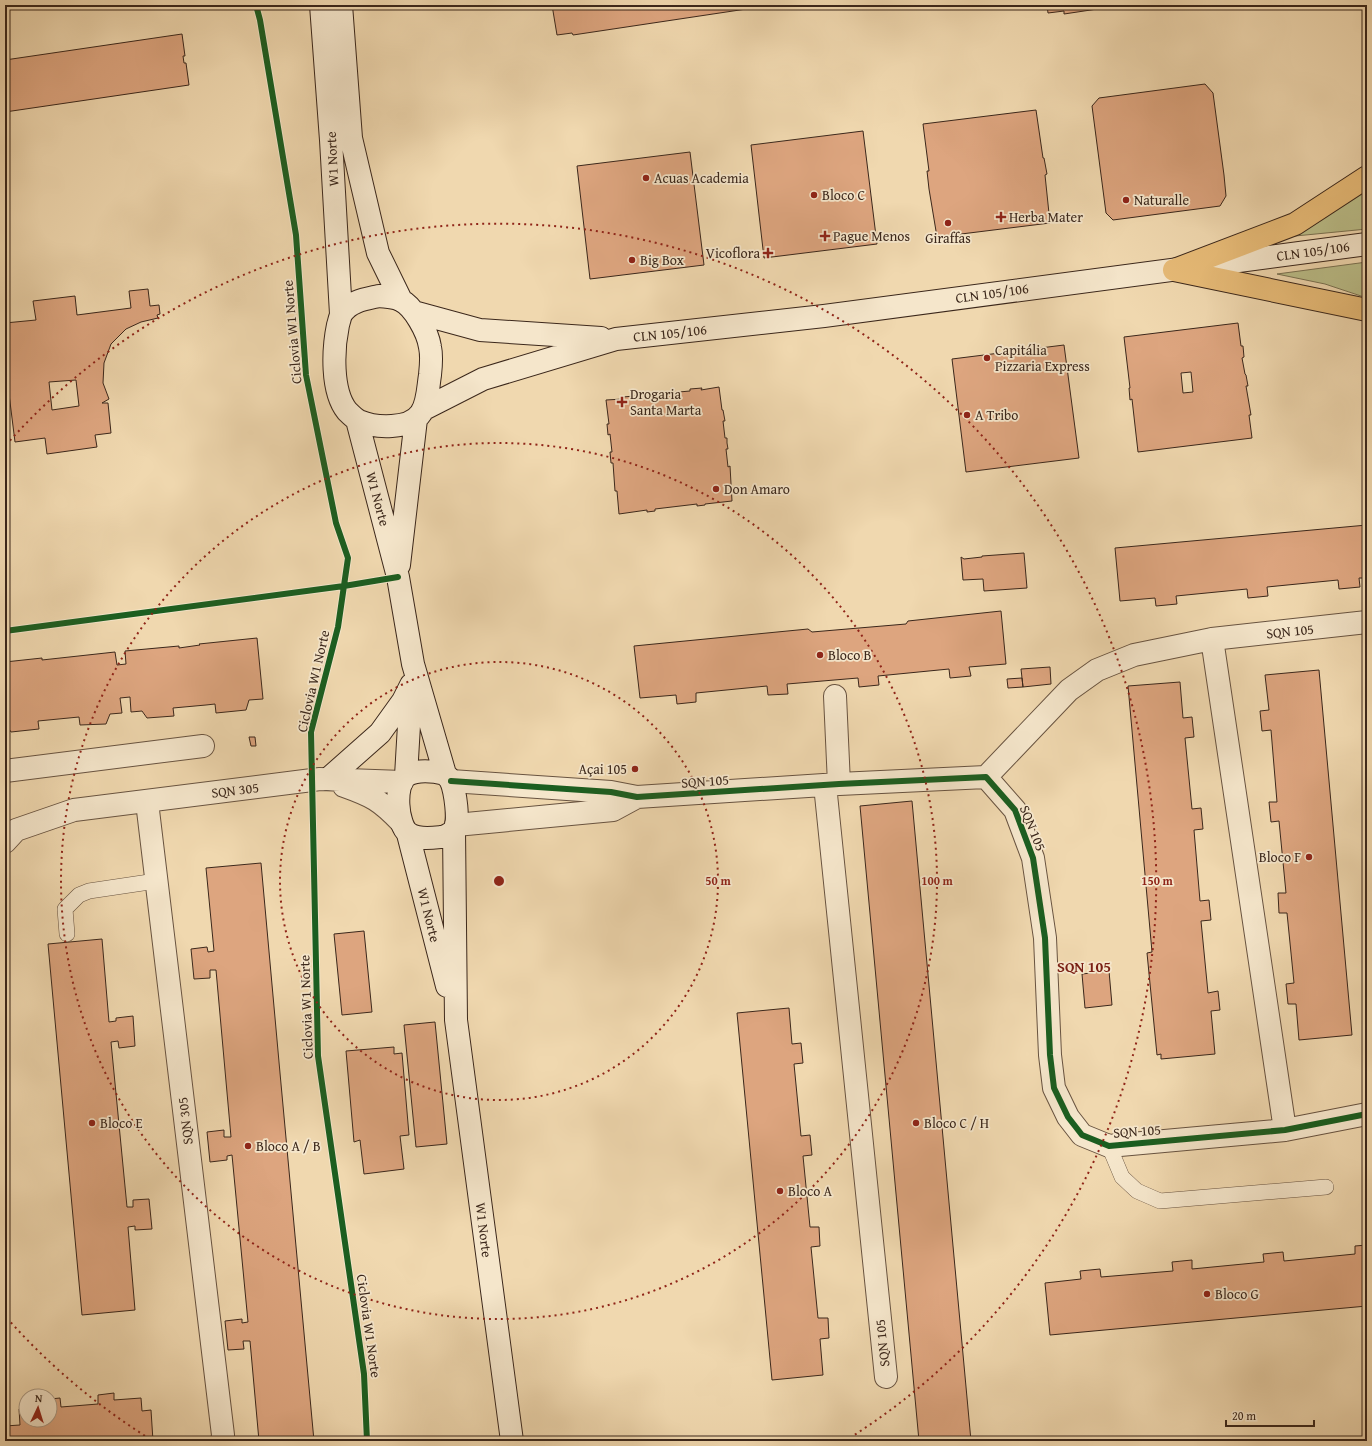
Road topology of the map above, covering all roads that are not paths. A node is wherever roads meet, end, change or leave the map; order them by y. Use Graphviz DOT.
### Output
graph roads {
  1 [pos="321,5"];
  2 [pos="341,5"];
  3 [pos="1367,177"];
  4 [pos="1367,244"];
  5 [pos="1175,269"];
  6 [pos="407,306"];
  7 [pos="1367,310"];
  8 [pos="341,314"];
  9 [pos="616,339"];
  10 [pos="420,414"];
  11 [pos="357,420"];
  12 [pos="398,578"];
  13 [pos="1367,622"];
  14 [pos="1212,639"];
  15 [pos="412,674"];
  16 [pos="835,696"];
  17 [pos="203,746"];
  18 [pos="5,771"];
  19 [pos="986,777"];
  20 [pos="448,778"];
  21 [pos="326,779"];
  22 [pos="404,779"];
  23 [pos="832,784"];
  24 [pos="637,798"];
  25 [pos="147,802"];
  26 [pos="405,828"];
  27 [pos="455,828"];
  28 [pos="5,842"];
  29 [pos="156,881"];
  30 [pos="67,934"];
  31 [pos="456,1020"];
  32 [pos="1367,1114"];
  33 [pos="1284,1130"];
  34 [pos="1109,1146"];
  35 [pos="1326,1187"];
  36 [pos="886,1377"];
  37 [pos="222,1441"];
  38 [pos="512,1441"];
  1 -- 8 [label="street, W1 Norte"];
  2 -- 6 [label="street, W1 Norte"];
  3 -- 5 [label="main road"];
  4 -- 5 [label="street, CLN 105/106"];
  5 -- 7 [label="main road"];
  5 -- 9 [label="street, CLN 105/106"];
  6 -- 8 [label="street"];
  6 -- 9 [label="street, CLN 105/106"];
  6 -- 10 [label="street"];
  8 -- 11 [label="street"];
  9 -- 10 [label="street, CLN 105/106"];
  10 -- 11 [label="street"];
  10 -- 12 [label="street, W1 Norte"];
  11 -- 12 [label="street, W1 Norte"];
  12 -- 15 [label="street, W1 Norte"];
  13 -- 14 [label="street, SQN 105"];
  14 -- 19 [label="street, SQN 105"];
  14 -- 33 [label="street"];
  15 -- 20 [label="street, W1 Norte"];
  15 -- 21 [label="street"];
  15 -- 22 [label="street, W1 Norte"];
  16 -- 23 [label="street, SQN 105"];
  17 -- 18 [label="street"];
  19 -- 23 [label="street, SQN 105"];
  19 -- 34 [label="street, SQN 105"];
  20 -- 22 [label="street"];
  20 -- 24 [label="street, SQN 105"];
  20 -- 27 [label="street"];
  21 -- 22 [label="street, SQN 305"];
  21 -- 25 [label="street, SQN 305"];
  21 -- 26 [label="street, SQN 305"];
  22 -- 26 [label="street"];
  23 -- 24 [label="street, SQN 105"];
  23 -- 36 [label="street, SQN 105"];
  24 -- 27 [label="street, SQN 105"];
  25 -- 28 [label="street, SQN 305"];
  25 -- 29 [label="street, SQN 305"];
  26 -- 27 [label="street"];
  26 -- 31 [label="street, W1 Norte"];
  27 -- 31 [label="street, W1 Norte"];
  29 -- 30 [label="lane"];
  29 -- 37 [label="street, SQN 305"];
  31 -- 38 [label="street, W1 Norte"];
  32 -- 33 [label="street, SQN 105"];
  33 -- 34 [label="street, SQN 105"];
  34 -- 35 [label="lane"];
}
